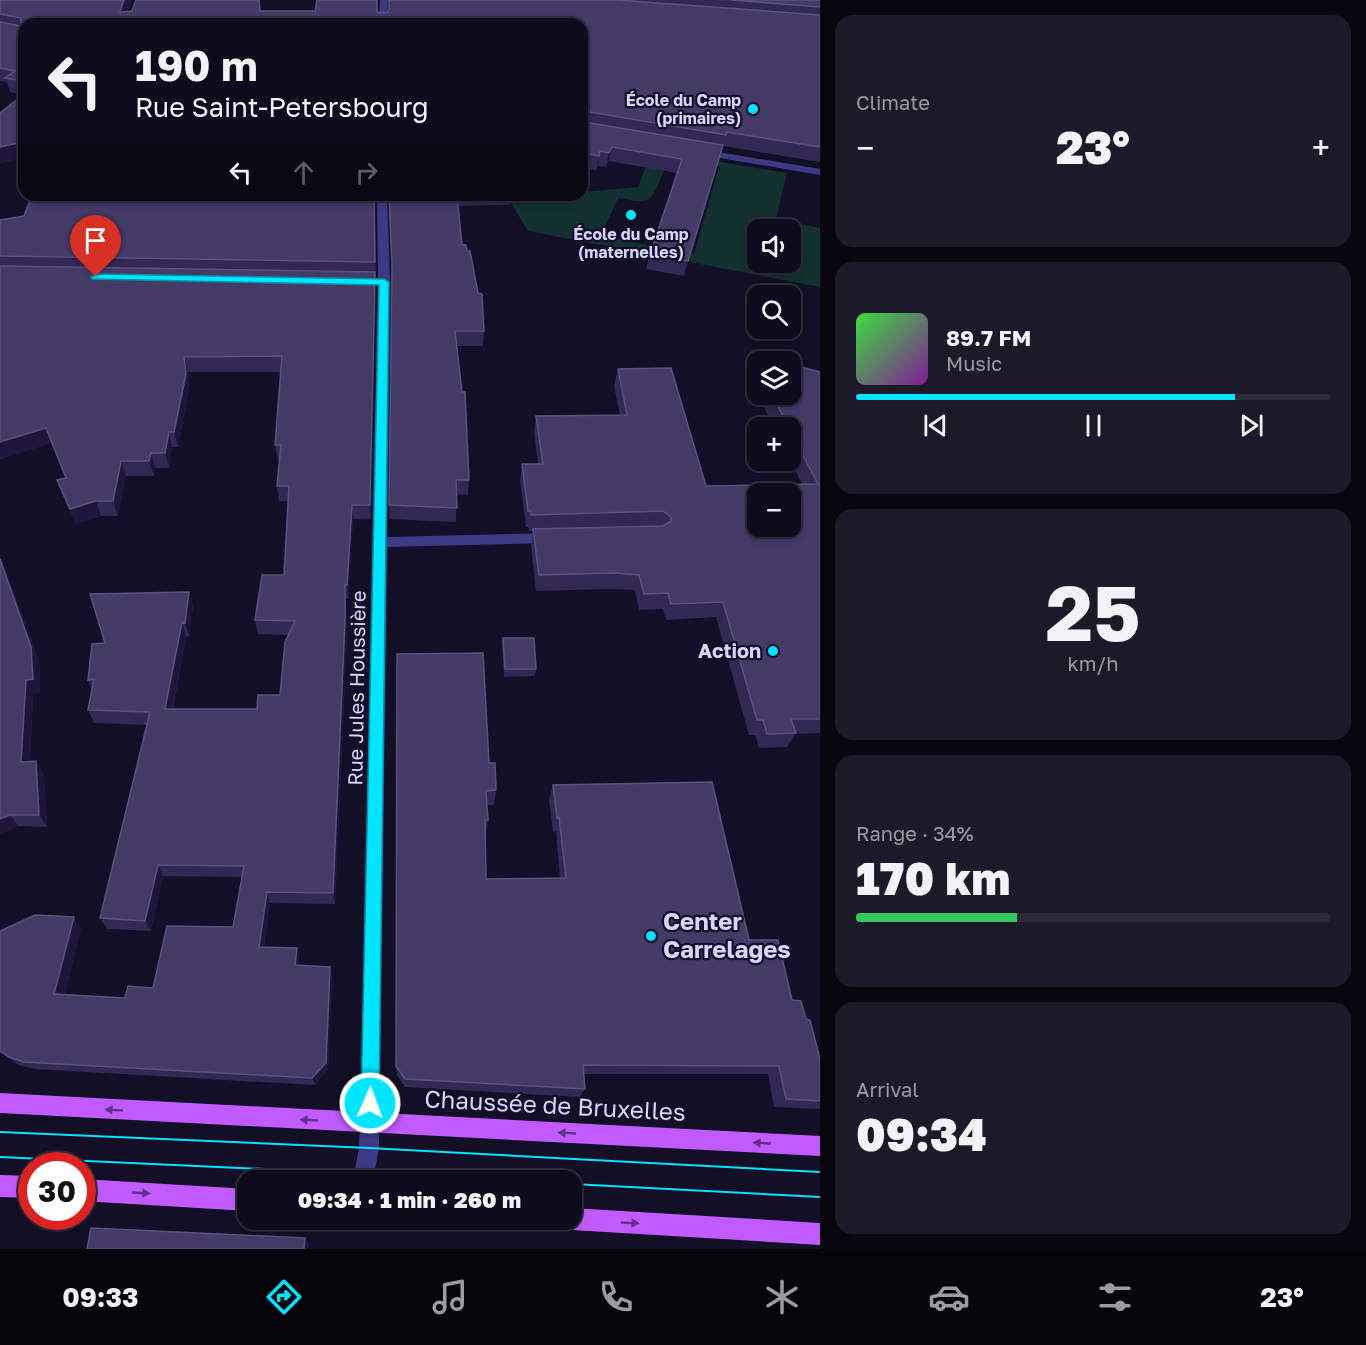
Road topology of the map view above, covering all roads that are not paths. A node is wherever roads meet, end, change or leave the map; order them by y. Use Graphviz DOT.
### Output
graph roads {
  1 [pos="384,0"];
  2 [pos="383,18"];
  3 [pos="687,149"];
  4 [pos="820,172"];
  5 [pos="382,201"];
  6 [pos="566,537"];
  7 [pos="380,542"];
  8 [pos="0,1103"];
  9 [pos="369,1123"];
  10 [pos="820,1146"];
  11 [pos="365,1170"];
  12 [pos="0,1186"];
  13 [pos="18,1187"];
  14 [pos="96,1191"];
  15 [pos="237,1199"];
  16 [pos="582,1220"];
  17 [pos="820,1234"];
  1 -- 2 [label="street"];
  3 -- 4 [label="street"];
  5 -- 7 [label="street, Rue Jules Houssière"];
  6 -- 7 [label="street"];
  7 -- 9 [label="street, Rue Jules Houssière"];
  9 -- 8 [label="main road, Chaussée de Bruxelles, one-way"];
  10 -- 9 [label="main road, Chaussée de Bruxelles, one-way"];
  9 -- 11 [label="street, Rue Jules Houssière"];
  12 -- 13 [label="main road"];
  14 -- 15 [label="main road, one-way"];
  16 -- 17 [label="main road, one-way"];
}
